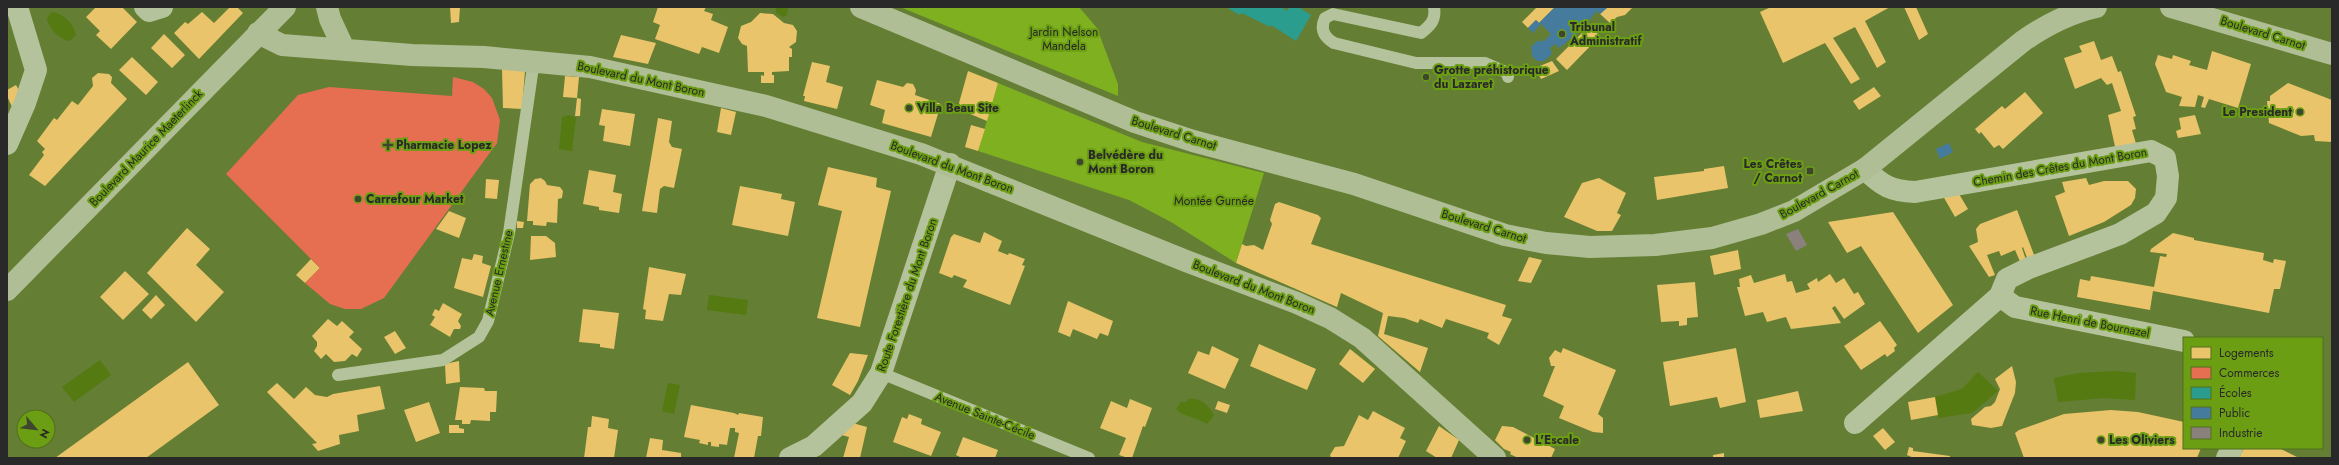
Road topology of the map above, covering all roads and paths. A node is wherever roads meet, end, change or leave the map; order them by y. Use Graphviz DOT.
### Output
graph roads {
  1 [pos="17,7"];
  2 [pos="145,7"];
  3 [pos="162,7"];
  4 [pos="285,7"];
  5 [pos="327,7"];
  6 [pos="861,7"];
  7 [pos="1434,7"];
  8 [pos="2096,7"];
  9 [pos="2170,7"];
  10 [pos="258,34"];
  11 [pos="344,49"];
  12 [pos="2332,54"];
  13 [pos="534,60"];
  14 [pos="1508,77"];
  15 [pos="7,144"];
  16 [pos="950,164"];
  17 [pos="1865,169"];
  18 [pos="7,290"];
  19 [pos="2000,296"];
  20 [pos="2183,341"];
  21 [pos="881,373"];
  22 [pos="338,375"];
  23 [pos="1855,423"];
  24 [pos="2232,449"];
  25 [pos="790,458"];
  26 [pos="1089,458"];
  27 [pos="1495,458"];
  28 [pos="2227,458"];
  1 -- 15 [label="street"];
  2 -- 3 [label="street"];
  4 -- 10 [label="main road, Boulevard Maurice Maeterlinck"];
  5 -- 11 [label="main road"];
  6 -- 17 [label="main road, Boulevard Carnot"];
  7 -- 14 [label="lane"];
  8 -- 17 [label="main road, Boulevard Carnot"];
  9 -- 12 [label="main road, Boulevard Carnot"];
  10 -- 11 [label="main road, Boulevard du Mont Boron"];
  10 -- 18 [label="main road, Boulevard Maurice Maeterlinck"];
  11 -- 13 [label="main road, Boulevard du Mont Boron"];
  13 -- 16 [label="main road, Boulevard du Mont Boron"];
  13 -- 22 [label="lane, Avenue Ernestine"];
  16 -- 21 [label="street, Route Forestière du Mont Boron"];
  16 -- 27 [label="main road, Boulevard du Mont Boron"];
  17 -- 19 [label="street, Chemin des Crêtes du Mont Boron"];
  19 -- 20 [label="street, Rue Henri de Bournazel"];
  19 -- 23 [label="street, Chemin des Crêtes du Mont Boron"];
  21 -- 25 [label="street, Route Forestière du Mont Boron"];
  21 -- 26 [label="lane, Avenue Sainte-Cécile"];
  24 -- 28 [label="street"];
}
